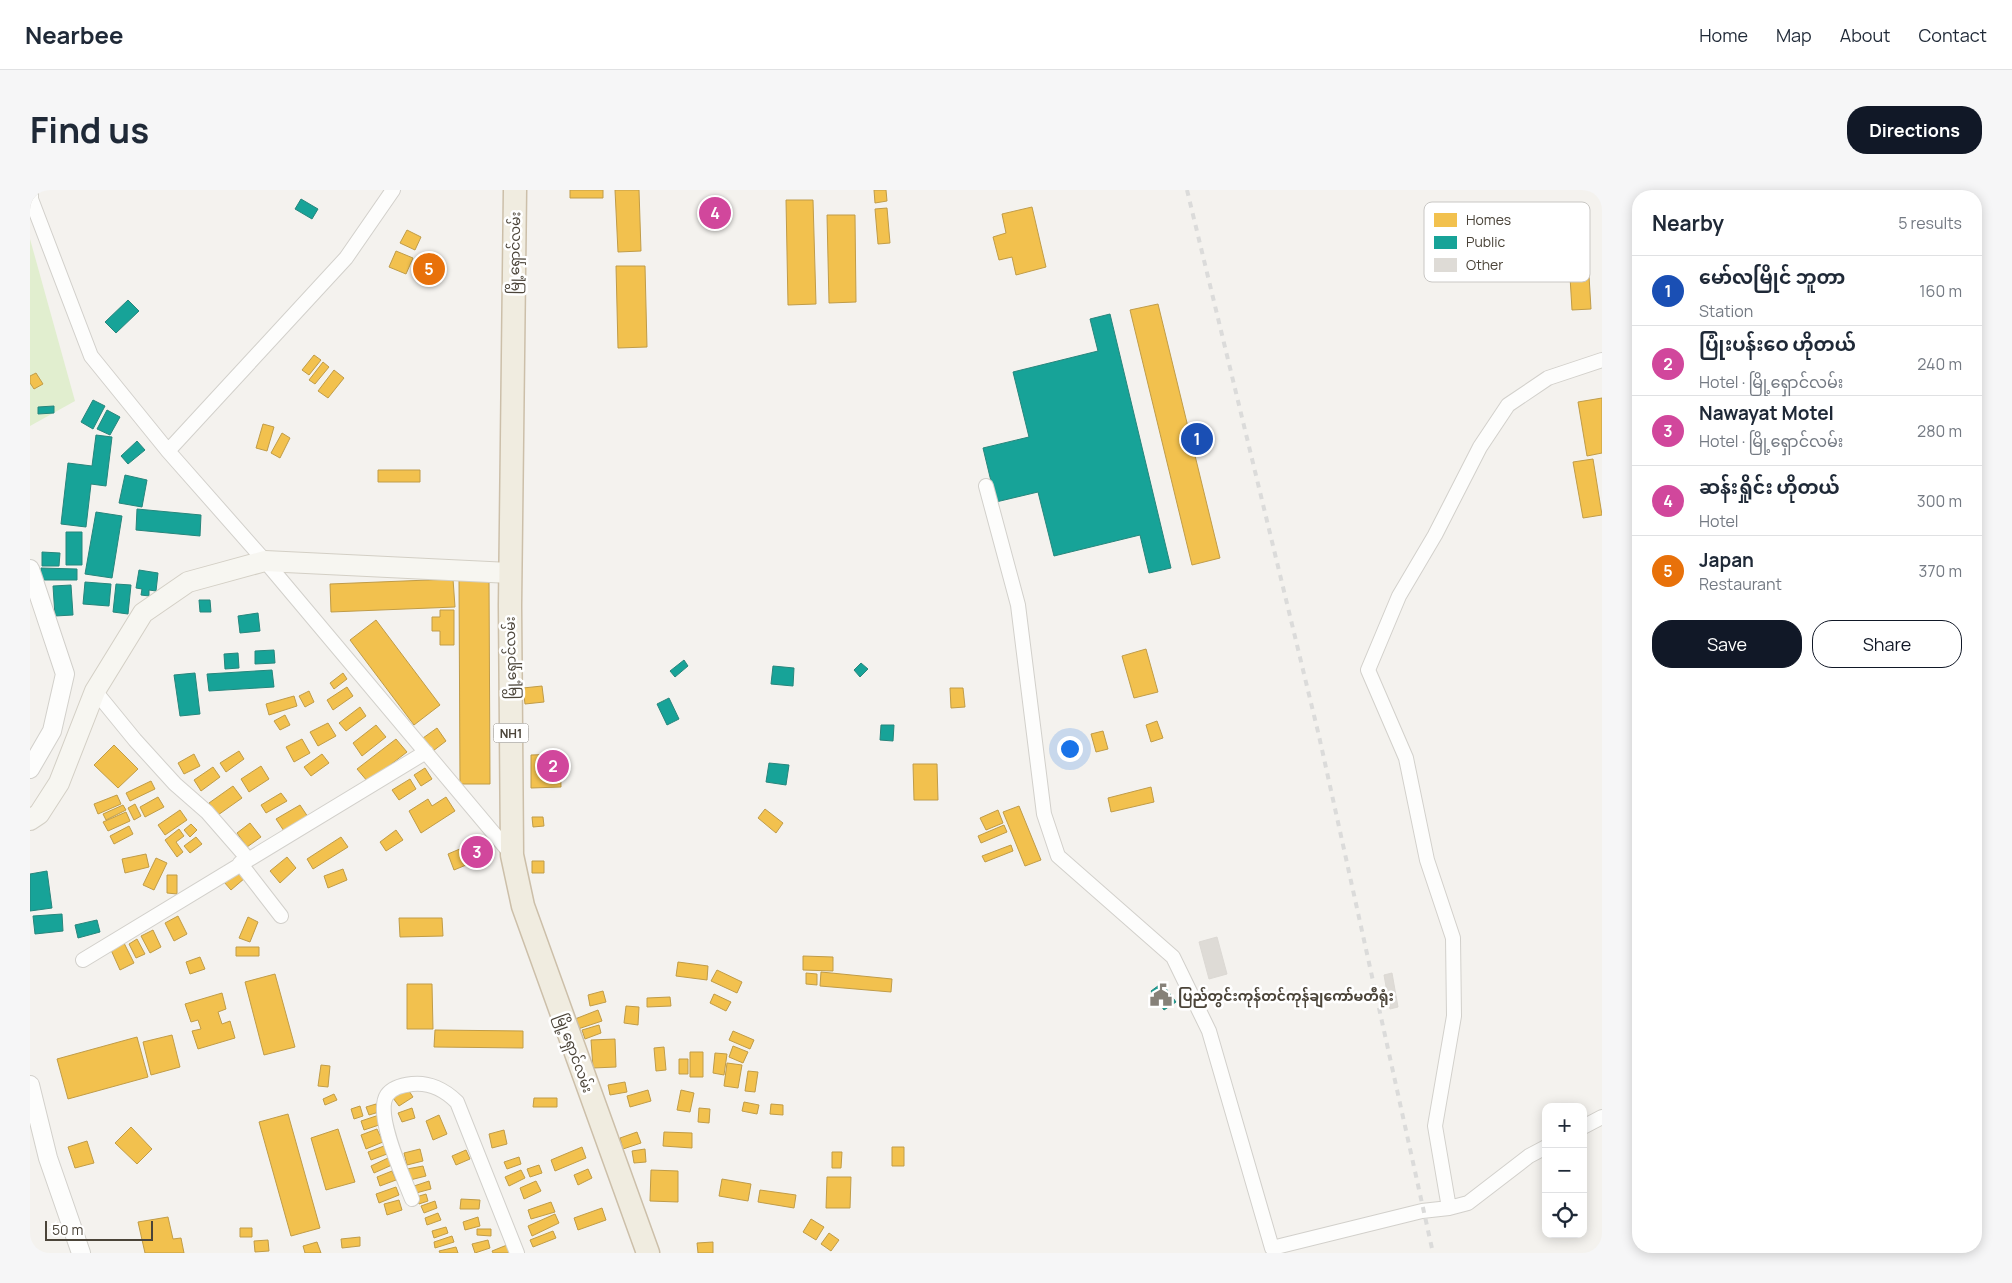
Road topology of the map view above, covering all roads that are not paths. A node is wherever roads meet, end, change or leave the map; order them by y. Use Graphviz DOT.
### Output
graph roads {
  1 [pos="31,190"];
  2 [pos="393,190"];
  3 [pos="515,190"];
  4 [pos="1602,360"];
  5 [pos="168,451"];
  6 [pos="986,486"];
  7 [pos="265,561"];
  8 [pos="30,569"];
  9 [pos="511,573"];
  10 [pos="95,691"];
  11 [pos="426,752"];
  12 [pos="30,769"];
  13 [pos="30,820"];
  14 [pos="512,855"];
  15 [pos="244,861"];
  16 [pos="281,916"];
  17 [pos="83,960"];
  18 [pos="30,1085"];
  19 [pos="1602,1117"];
  20 [pos="1587,1125"];
  21 [pos="1542,1150"];
  22 [pos="412,1199"];
  23 [pos="1449,1208"];
  24 [pos="81,1253"];
  25 [pos="517,1253"];
  26 [pos="648,1253"];
  1 -- 5 [label="street"];
  2 -- 5 [label="street"];
  3 -- 9 [label="highway, မြို့ရှောင်လမ်း / NH1"];
  4 -- 23 [label="street"];
  5 -- 7 [label="street"];
  6 -- 23 [label="street"];
  7 -- 9 [label="main road"];
  7 -- 10 [label="main road"];
  7 -- 11 [label="street"];
  8 -- 12 [label="street"];
  9 -- 14 [label="highway, မြို့ရှောင်လမ်း / NH1"];
  10 -- 13 [label="main road"];
  10 -- 15 [label="street"];
  11 -- 14 [label="street"];
  11 -- 15 [label="street"];
  14 -- 26 [label="highway, မြို့ရှောင်လမ်း / NH1"];
  15 -- 16 [label="street"];
  15 -- 17 [label="street"];
  18 -- 24 [label="street"];
  19 -- 20 [label="street"];
  21 -- 23 [label="street"];
  22 -- 25 [label="street"];
}
